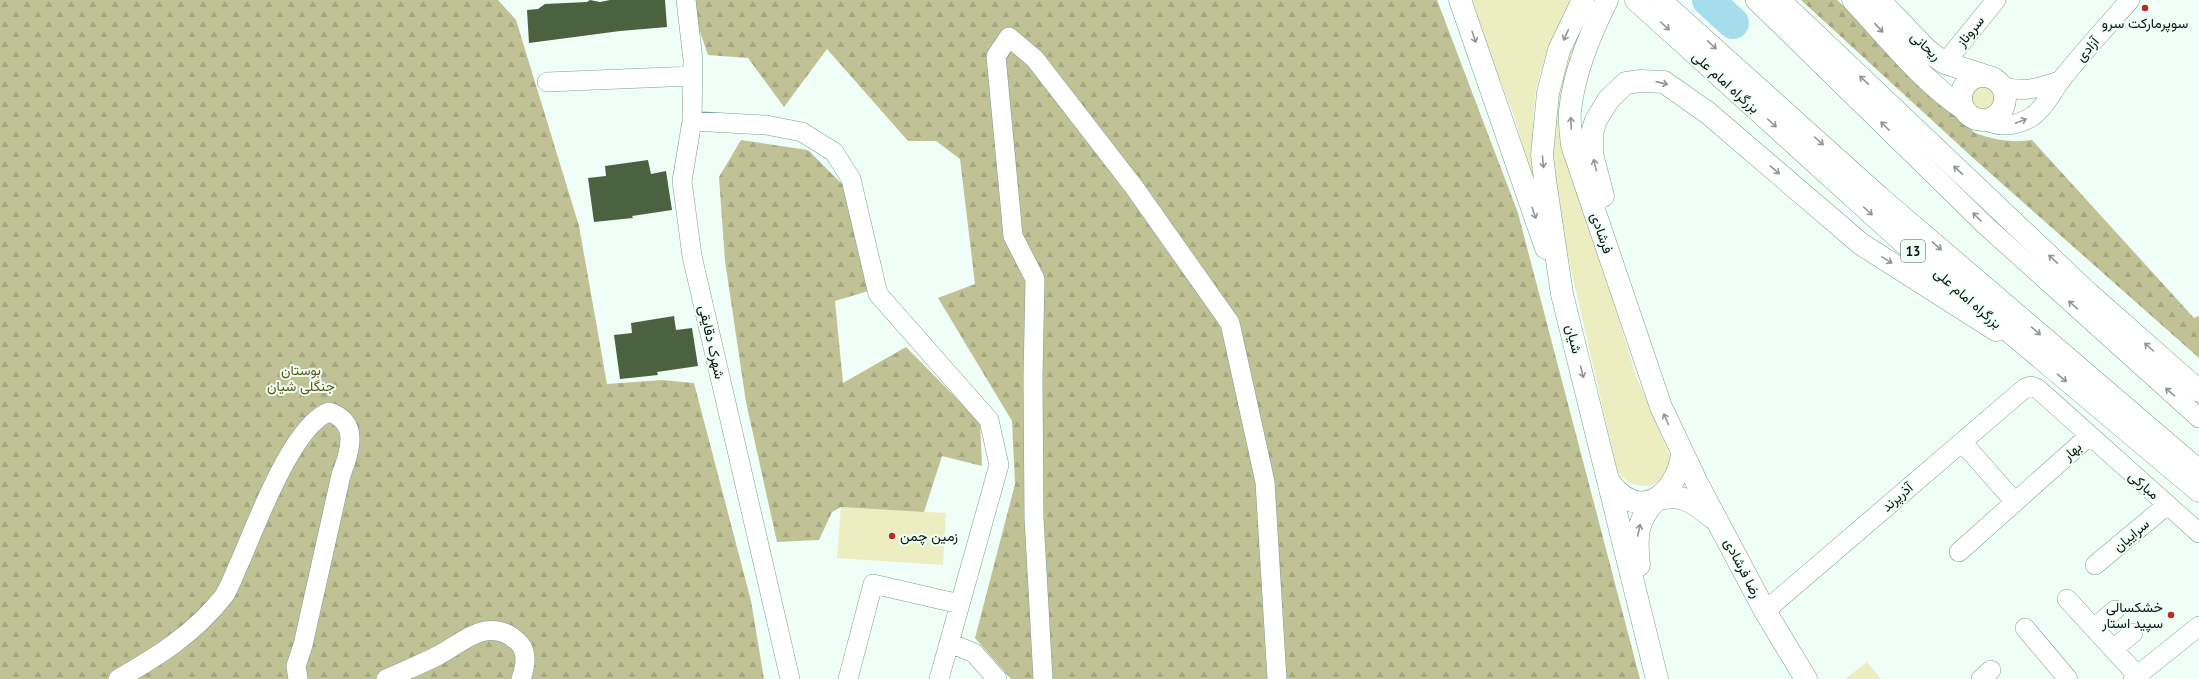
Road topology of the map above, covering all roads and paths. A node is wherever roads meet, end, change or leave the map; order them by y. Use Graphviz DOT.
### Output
graph roads {
  1 [pos="686,0"];
  2 [pos="1460,0"];
  3 [pos="1583,0"];
  4 [pos="1636,0"];
  5 [pos="1662,0"];
  6 [pos="1755,0"];
  7 [pos="1779,0"];
  8 [pos="1853,0"];
  9 [pos="1879,0"];
  10 [pos="1996,0"];
  11 [pos="2130,0"];
  12 [pos="1605,4"];
  13 [pos="1945,62"];
  14 [pos="1983,75"];
  15 [pos="693,76"];
  16 [pos="2060,81"];
  17 [pos="547,82"];
  18 [pos="2002,86"];
  19 [pos="1964,109"];
  20 [pos="1984,120"];
  21 [pos="692,121"];
  22 [pos="1562,294"];
  23 [pos="1625,298"];
  24 [pos="2036,356"];
  25 [pos="2031,386"];
  26 [pos="2199,391"];
  27 [pos="2199,418"];
  28 [pos="2089,436"];
  29 [pos="1962,442"];
  30 [pos="1682,455"];
  31 [pos="2199,469"];
  32 [pos="1610,483"];
  33 [pos="2199,491"];
  34 [pos="1656,500"];
  35 [pos="2015,502"];
  36 [pos="2167,505"];
  37 [pos="1720,523"];
  38 [pos="2199,534"];
  39 [pos="1959,552"];
  40 [pos="2095,565"];
  41 [pos="2068,599"];
  42 [pos="960,604"];
  43 [pos="2115,610"];
  44 [pos="1765,611"];
  45 [pos="2199,626"];
  46 [pos="2025,628"];
  47 [pos="2094,628"];
  48 [pos="2133,633"];
  49 [pos="950,642"];
  50 [pos="2113,649"];
  51 [pos="2135,677"];
  52 [pos="118,679"];
  53 [pos="298,679"];
  54 [pos="386,679"];
  55 [pos="521,679"];
  56 [pos="790,679"];
  57 [pos="848,679"];
  58 [pos="939,679"];
  59 [pos="998,679"];
  60 [pos="1043,679"];
  61 [pos="1277,679"];
  62 [pos="1657,679"];
  63 [pos="1806,679"];
  64 [pos="2068,679"];
  1 -- 15 [label="street, شهرک دقایقی"];
  2 -- 22 [label="main road, one-way"];
  3 -- 22 [label="main road, شیان, one-way"];
  4 -- 24 [label="main road, بزرگراه امام علی / 13, one-way"];
  5 -- 31 [label="street, one-way"];
  27 -- 6 [label="street, one-way"];
  26 -- 7 [label="main road, one-way"];
  8 -- 19 [label="main road, one-way"];
  9 -- 13 [label="main road, ریحانی"];
  10 -- 13 [label="street, سروناز"];
  11 -- 16 [label="street, آزادی"];
  23 -- 12 [label="main road, فرشادی, one-way"];
  13 -- 14 [label="main road, ریحانی"];
  14 -- 18 [label="main road"];
  14 -- 19 [label="main road"];
  15 -- 17 [label="street"];
  15 -- 21 [label="street, شهرک دقایقی"];
  16 -- 18 [label="street"];
  20 -- 16 [label="street, آزادی, one-way"];
  18 -- 20 [label="main road"];
  19 -- 20 [label="main road"];
  21 -- 42 [label="street"];
  21 -- 56 [label="street, شهرک دقایقی"];
  22 -- 32 [label="main road, شیان, one-way"];
  23 -- 24 [label="main road, one-way"];
  30 -- 23 [label="main road, فرشادی, one-way"];
  24 -- 33 [label="main road, بزرگراه امام علی / 13, one-way"];
  25 -- 28 [label="street, بهار"];
  25 -- 29 [label="street, آذرپرند"];
  28 -- 35 [label="street, بهار"];
  28 -- 36 [label="street, مبارکی"];
  29 -- 35 [label="street"];
  29 -- 44 [label="street, آذرپرند"];
  30 -- 34 [label="main road"];
  30 -- 37 [label="main road, رضا فرشادی"];
  32 -- 34 [label="main road"];
  32 -- 62 [label="main road, شیان"];
  34 -- 37 [label="main road"];
  62 -- 34 [label="main road, one-way"];
  35 -- 39 [label="street, بهار"];
  36 -- 38 [label="street, مبارکی"];
  36 -- 40 [label="street, سراییان"];
  37 -- 44 [label="main road, رضا فرشادی"];
  41 -- 47 [label="street"];
  42 -- 49 [label="street"];
  42 -- 57 [label="street"];
  43 -- 47 [label="street"];
  44 -- 63 [label="main road, رضا فرشادی"];
  45 -- 51 [label="street"];
  46 -- 64 [label="street"];
  47 -- 50 [label="street"];
  48 -- 50 [label="street"];
  49 -- 58 [label="street"];
  49 -- 59 [label="street"];
  50 -- 51 [label="street"];
  52 -- 53 [label="street"];
  54 -- 55 [label="street"];
  60 -- 61 [label="street"];
}
